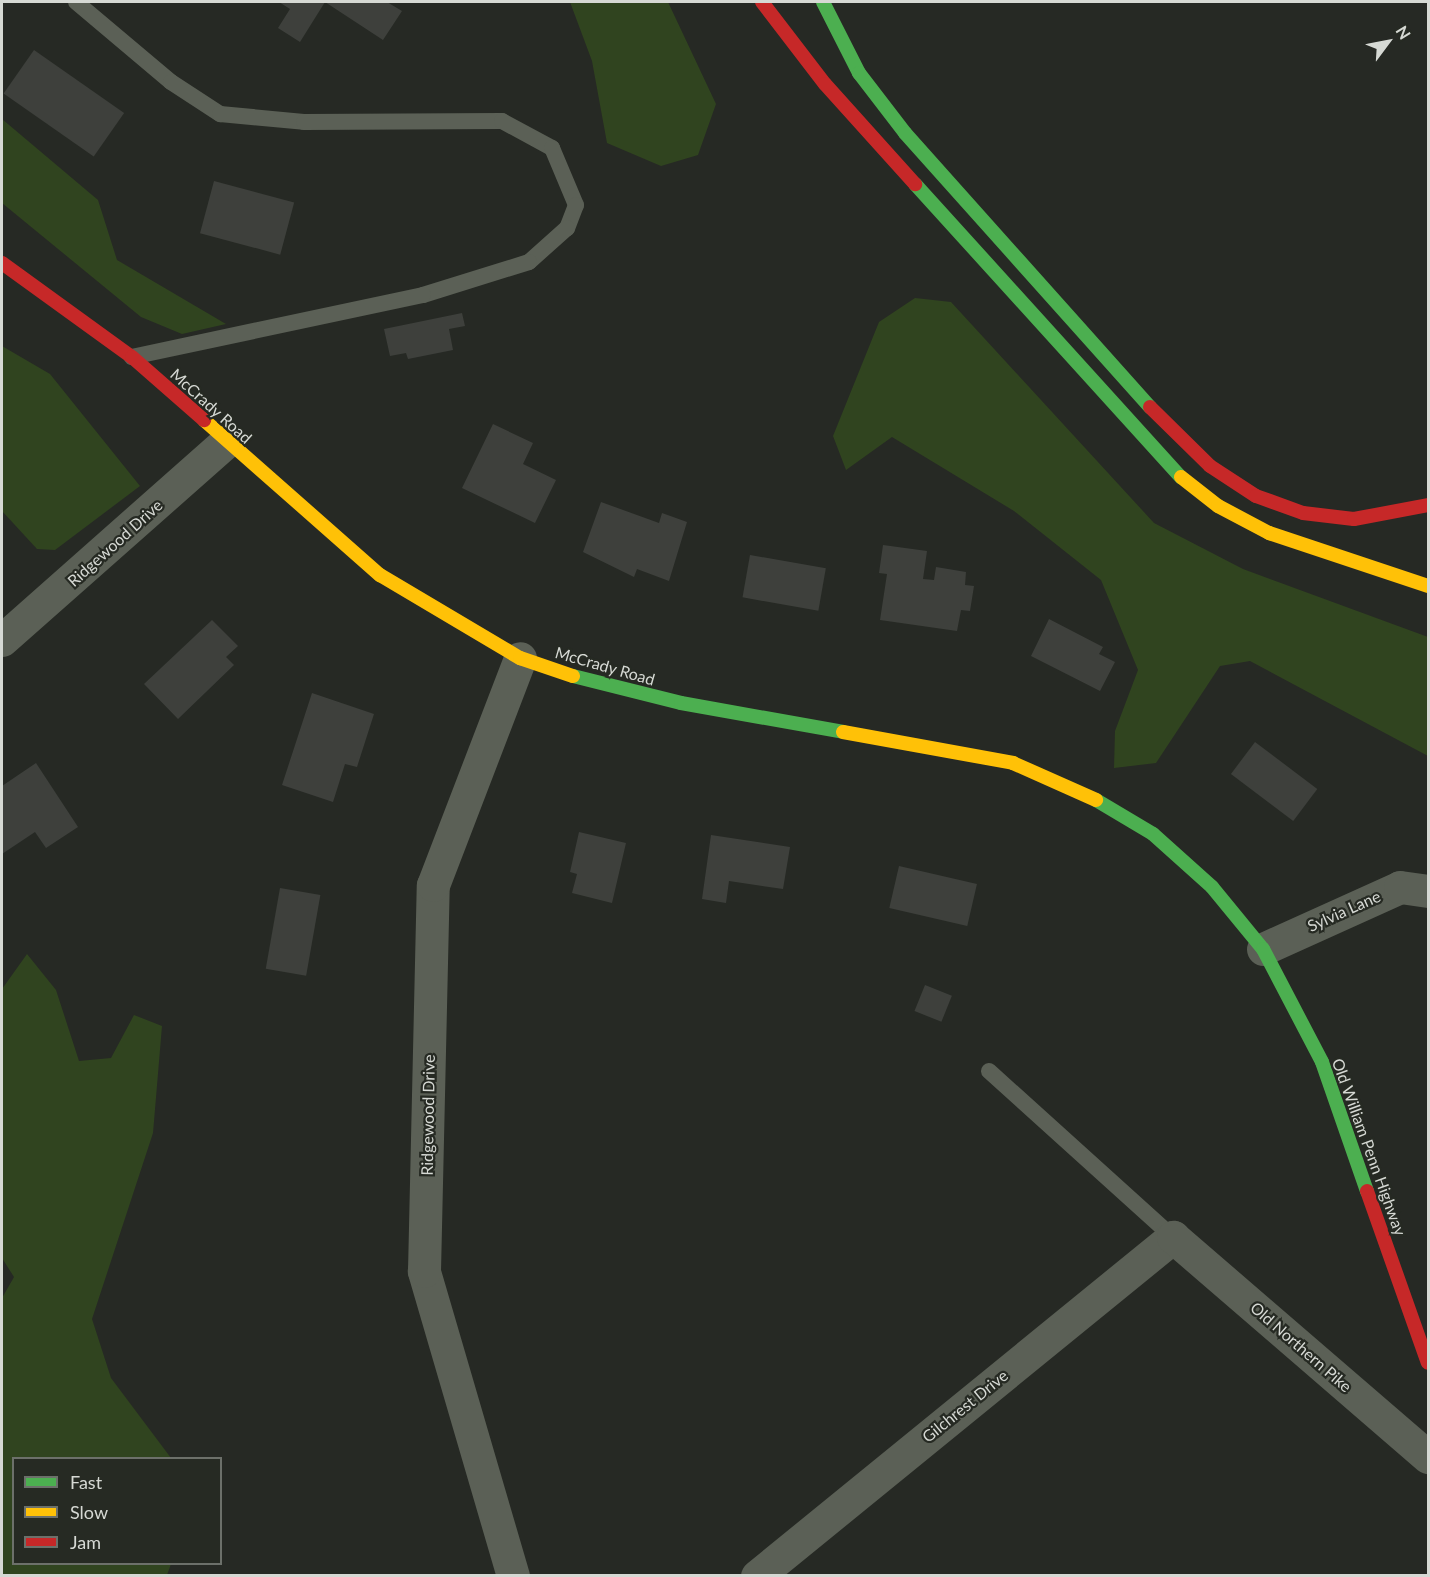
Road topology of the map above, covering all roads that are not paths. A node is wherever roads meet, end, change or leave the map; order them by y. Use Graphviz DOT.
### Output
graph roads {
  1 [pos="76,2"];
  2 [pos="762,2"];
  3 [pos="823,2"];
  4 [pos="2,263"];
  5 [pos="132,357"];
  6 [pos="225,442"];
  7 [pos="1428,506"];
  8 [pos="1428,586"];
  9 [pos="2,640"];
  10 [pos="520,658"];
  11 [pos="1428,891"];
  12 [pos="1263,949"];
  13 [pos="989,1071"];
  14 [pos="1173,1237"];
  15 [pos="1428,1364"];
  16 [pos="1428,1457"];
  17 [pos="513,1575"];
  18 [pos="757,1575"];
  1 -- 5 [label="lane"];
  2 -- 8 [label="main road"];
  3 -- 7 [label="main road"];
  4 -- 5 [label="main road, McCrady Road"];
  5 -- 6 [label="main road, McCrady Road"];
  6 -- 9 [label="street, Ridgewood Drive"];
  6 -- 10 [label="main road, McCrady Road"];
  10 -- 12 [label="main road, McCrady Road"];
  10 -- 17 [label="street, Ridgewood Drive"];
  11 -- 12 [label="street, Sylvia Lane"];
  12 -- 15 [label="main road, Old William Penn Highway"];
  13 -- 14 [label="lane"];
  14 -- 16 [label="street, Old Northern Pike"];
  14 -- 18 [label="street, Gilchrest Drive"];
}
